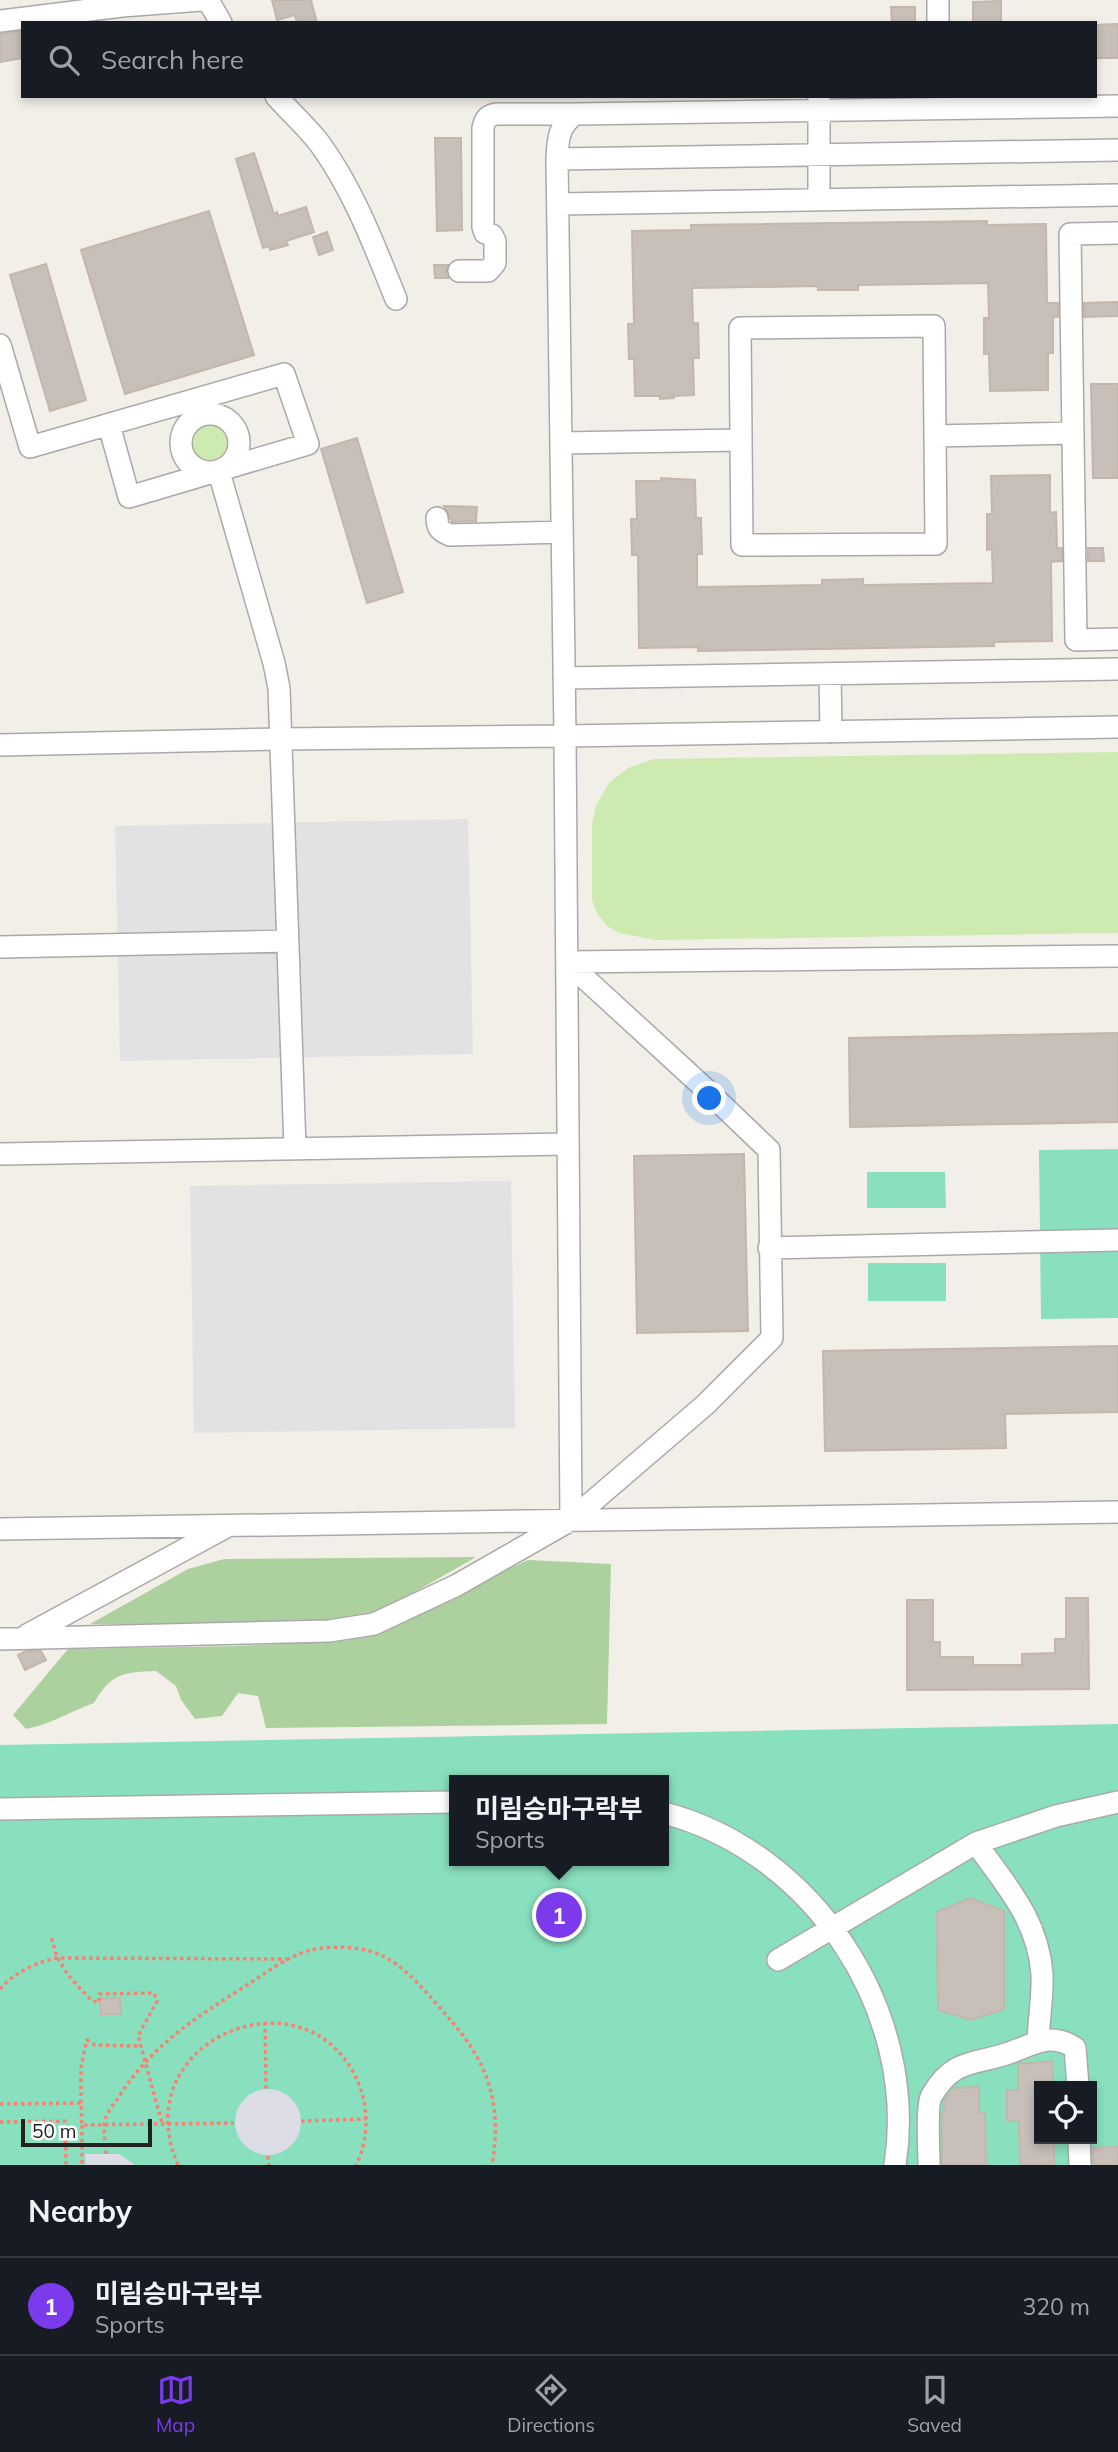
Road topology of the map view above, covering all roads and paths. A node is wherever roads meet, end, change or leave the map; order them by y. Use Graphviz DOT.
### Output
graph roads {
  1 [pos="202,0"];
  2 [pos="208,0"];
  3 [pos="938,0"];
  4 [pos="0,21"];
  5 [pos="220,21"];
  6 [pos="938,21"];
  7 [pos="278,98"];
  8 [pos="939,102"];
  9 [pos="819,103"];
  10 [pos="710,104"];
  11 [pos="1118,106"];
  12 [pos="575,114"];
  13 [pos="1118,150"];
  14 [pos="819,155"];
  15 [pos="557,159"];
  16 [pos="1118,195"];
  17 [pos="819,200"];
  18 [pos="558,204"];
  19 [pos="1118,233"];
  20 [pos="459,271"];
  21 [pos="396,299"];
  22 [pos="0,345"];
  23 [pos="197,408"];
  24 [pos="108,425"];
  25 [pos="1073,433"];
  26 [pos="935,436"];
  27 [pos="741,440"];
  28 [pos="561,443"];
  29 [pos="219,471"];
  30 [pos="437,518"];
  31 [pos="562,532"];
  32 [pos="1118,639"];
  33 [pos="1118,669"];
  34 [pos="830,674"];
  35 [pos="564,678"];
  36 [pos="1118,727"];
  37 [pos="831,732"];
  38 [pos="565,736"];
  39 [pos="281,739"];
  40 [pos="0,746"];
  41 [pos="288,941"];
  42 [pos="0,947"];
  43 [pos="1118,956"];
  44 [pos="567,962"];
  45 [pos="568,1144"];
  46 [pos="295,1148"];
  47 [pos="0,1154"];
  48 [pos="1118,1240"];
  49 [pos="769,1248"];
  50 [pos="1118,1513"];
  51 [pos="571,1520"];
  52 [pos="230,1525"];
  53 [pos="0,1529"];
  54 [pos="22,1638"];
  55 [pos="0,1639"];
  56 [pos="449,1802"];
  57 [pos="1118,1802"];
  58 [pos="0,1809"];
  59 [pos="669,1815"];
  60 [pos="976,1843"];
  61 [pos="832,1927"];
  62 [pos="52,1938"];
  63 [pos="57,1958"];
  64 [pos="290,1959"];
  65 [pos="778,1960"];
  66 [pos="0,1989"];
  67 [pos="265,2022"];
  68 [pos="1038,2040"];
  69 [pos="141,2046"];
  70 [pos="145,2061"];
  71 [pos="1078,2081"];
  72 [pos="266,2089"];
  73 [pos="81,2103"];
  74 [pos="0,2104"];
  75 [pos="366,2119"];
  76 [pos="301,2121"];
  77 [pos="0,2122"];
  78 [pos="162,2123"];
  79 [pos="168,2123"];
  80 [pos="234,2123"];
  81 [pos="105,2124"];
  82 [pos="82,2125"];
  83 [pos="1079,2144"];
  84 [pos="106,2154"];
  85 [pos="268,2156"];
  86 [pos="66,2165"];
  87 [pos="82,2165"];
  88 [pos="178,2165"];
  89 [pos="268,2165"];
  90 [pos="355,2165"];
  91 [pos="492,2165"];
  92 [pos="895,2165"];
  93 [pos="929,2165"];
  94 [pos="1080,2165"];
  1 -- 4 [label="street"];
  2 -- 5 [label="street"];
  3 -- 6 [label="street"];
  7 -- 21 [label="street"];
  8 -- 9 [label="street"];
  8 -- 11 [label="street"];
  9 -- 10 [label="street"];
  9 -- 14 [label="street"];
  10 -- 12 [label="street"];
  12 -- 15 [label="street"];
  12 -- 20 [label="street"];
  13 -- 14 [label="street"];
  14 -- 15 [label="street"];
  14 -- 17 [label="street"];
  15 -- 18 [label="street"];
  16 -- 17 [label="street"];
  17 -- 18 [label="street"];
  18 -- 28 [label="street"];
  19 -- 25 [label="street"];
  22 -- 24 [label="street"];
  23 -- 24 [label="street"];
  23 -- 29 [label="street"];
  23 -- 29 [label="street"];
  23 -- 29 [label="street"];
  24 -- 29 [label="street"];
  25 -- 26 [label="street"];
  25 -- 32 [label="street"];
  26 -- 27 [label="street"];
  26 -- 27 [label="street"];
  27 -- 28 [label="street"];
  28 -- 31 [label="street"];
  29 -- 39 [label="street"];
  30 -- 31 [label="street"];
  31 -- 35 [label="street"];
  33 -- 34 [label="street"];
  34 -- 35 [label="street"];
  34 -- 37 [label="street"];
  35 -- 38 [label="street"];
  36 -- 37 [label="street"];
  37 -- 38 [label="street"];
  38 -- 39 [label="street"];
  38 -- 44 [label="street"];
  39 -- 40 [label="street"];
  39 -- 41 [label="street"];
  41 -- 42 [label="street"];
  41 -- 46 [label="street"];
  43 -- 44 [label="street"];
  44 -- 45 [label="street"];
  44 -- 49 [label="street"];
  45 -- 46 [label="street"];
  45 -- 51 [label="street"];
  46 -- 47 [label="street"];
  48 -- 49 [label="street"];
  49 -- 51 [label="street"];
  50 -- 51 [label="street"];
  51 -- 52 [label="street"];
  51 -- 54 [label="street"];
  52 -- 53 [label="street"];
  52 -- 54 [label="street"];
  54 -- 55 [label="street"];
  56 -- 58 [label="street"];
  57 -- 60 [label="street"];
  59 -- 61 [label="street"];
  60 -- 61 [label="street"];
  60 -- 68 [label="street"];
  61 -- 65 [label="street"];
  61 -- 92 [label="street"];
  62 -- 63 [label="path"];
  63 -- 64 [label="path"];
  63 -- 66 [label="path"];
  63 -- 69 [label="path"];
  64 -- 70 [label="path"];
  64 -- 91 [label="path"];
  67 -- 72 [label="path"];
  67 -- 75 [label="path"];
  67 -- 79 [label="path"];
  68 -- 71 [label="street"];
  68 -- 93 [label="street"];
  69 -- 70 [label="path"];
  69 -- 73 [label="path"];
  70 -- 78 [label="path"];
  70 -- 81 [label="path"];
  73 -- 74 [label="path"];
  73 -- 82 [label="path"];
  75 -- 76 [label="path"];
  75 -- 90 [label="path"];
  77 -- 86 [label="path"];
  78 -- 79 [label="path"];
  78 -- 81 [label="path"];
  79 -- 80 [label="path"];
  79 -- 88 [label="path"];
  81 -- 82 [label="path"];
  81 -- 84 [label="path"];
  82 -- 87 [label="path"];
  83 -- 94 [label="street"];
  85 -- 89 [label="path"];
}
